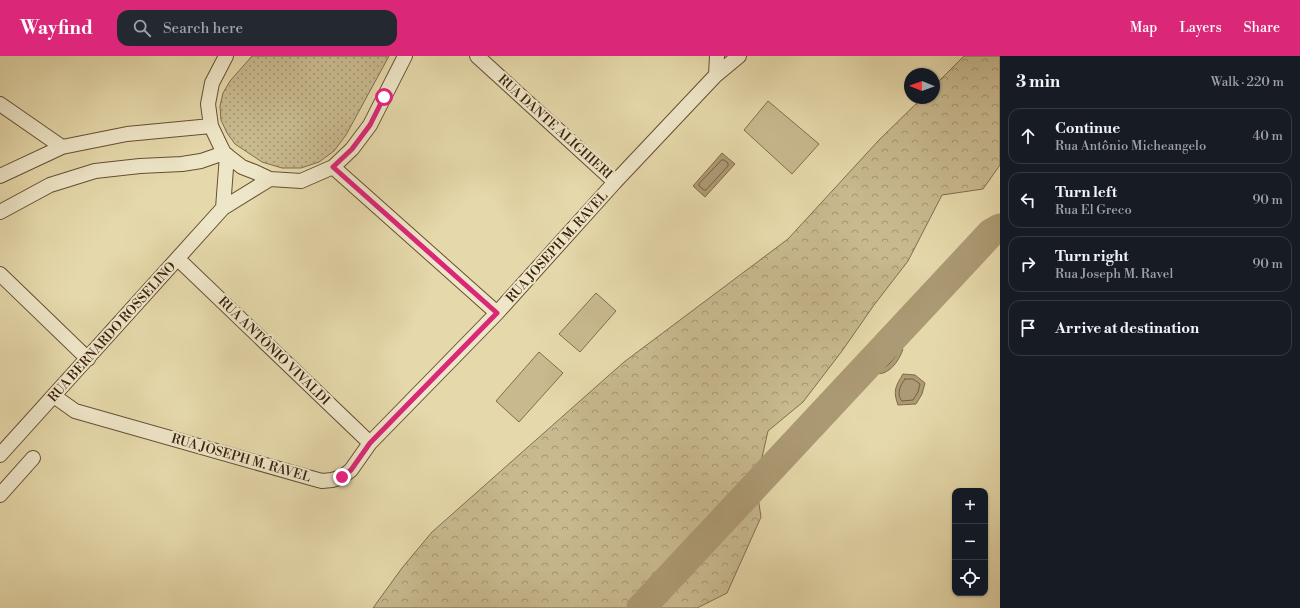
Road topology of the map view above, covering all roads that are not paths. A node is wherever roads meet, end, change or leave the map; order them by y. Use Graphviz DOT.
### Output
graph roads {
  1 [pos="226,56"];
  2 [pos="405,56"];
  3 [pos="477,56"];
  4 [pos="717,56"];
  5 [pos="739,56"];
  6 [pos="716,75"];
  7 [pos="0,104"];
  8 [pos="211,126"];
  9 [pos="62,147"];
  10 [pos="226,154"];
  11 [pos="333,167"];
  12 [pos="0,176"];
  13 [pos="270,179"];
  14 [pos="615,182"];
  15 [pos="223,208"];
  16 [pos="0,212"];
  17 [pos="178,259"];
  18 [pos="0,274"];
  19 [pos="497,313"];
  20 [pos="88,359"];
  21 [pos="54,396"];
  22 [pos="370,443"];
  23 [pos="0,455"];
  24 [pos="33,458"];
  25 [pos="0,495"];
  1 -- 8 [label="street"];
  2 -- 11 [label="street"];
  3 -- 14 [label="street, RUA DANTE ALIGHIERI"];
  4 -- 6 [label="street"];
  5 -- 6 [label="street, RUA JOSEPH M. RAVEL"];
  6 -- 14 [label="street, RUA JOSEPH M. RAVEL"];
  7 -- 9 [label="street"];
  8 -- 9 [label="street"];
  8 -- 10 [label="street"];
  9 -- 12 [label="street"];
  10 -- 13 [label="street"];
  10 -- 15 [label="street"];
  10 -- 16 [label="street"];
  11 -- 13 [label="street"];
  11 -- 19 [label="street"];
  13 -- 15 [label="street, RUA BERNARDO ROSSELINO"];
  14 -- 19 [label="street, RUA JOSEPH M. RAVEL"];
  15 -- 17 [label="street, RUA BERNARDO ROSSELINO"];
  17 -- 20 [label="street, RUA BERNARDO ROSSELINO"];
  17 -- 22 [label="street, RUA ANTÔNIO VIVALDI"];
  18 -- 20 [label="street"];
  19 -- 22 [label="street, RUA JOSEPH M. RAVEL"];
  20 -- 21 [label="street, RUA BERNARDO ROSSELINO"];
  21 -- 22 [label="street, RUA JOSEPH M. RAVEL"];
  21 -- 23 [label="street, RUA BERNARDO ROSSELINO"];
  24 -- 25 [label="street"];
}
